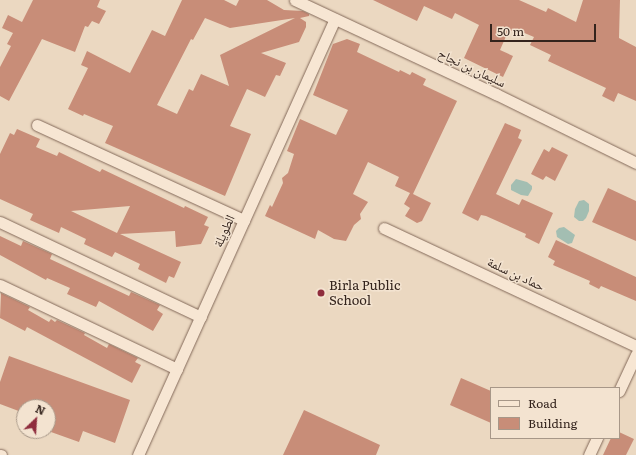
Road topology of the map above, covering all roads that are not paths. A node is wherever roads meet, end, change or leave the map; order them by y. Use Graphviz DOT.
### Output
graph roads {
  1 [pos="295,0"];
  2 [pos="335,19"];
  3 [pos="37,125"];
  4 [pos="636,163"];
  5 [pos="244,220"];
  6 [pos="0,222"];
  7 [pos="384,228"];
  8 [pos="0,285"];
  9 [pos="201,317"];
  10 [pos="636,346"];
  11 [pos="636,355"];
  12 [pos="177,369"];
  13 [pos="620,389"];
  14 [pos="597,439"];
  15 [pos="138,455"];
  16 [pos="589,455"];
  1 -- 2 [label="street, سليمان بن نجاح"];
  2 -- 4 [label="street, سليمان بن نجاح"];
  2 -- 5 [label="street, الطويلة"];
  3 -- 5 [label="street"];
  5 -- 9 [label="street, الطويلة"];
  6 -- 9 [label="street"];
  7 -- 10 [label="street, حماد بن سلمة"];
  8 -- 12 [label="street"];
  9 -- 12 [label="street, الطويلة"];
  11 -- 13 [label="street"];
  12 -- 15 [label="street, الطويلة"];
  14 -- 16 [label="street"];
}
